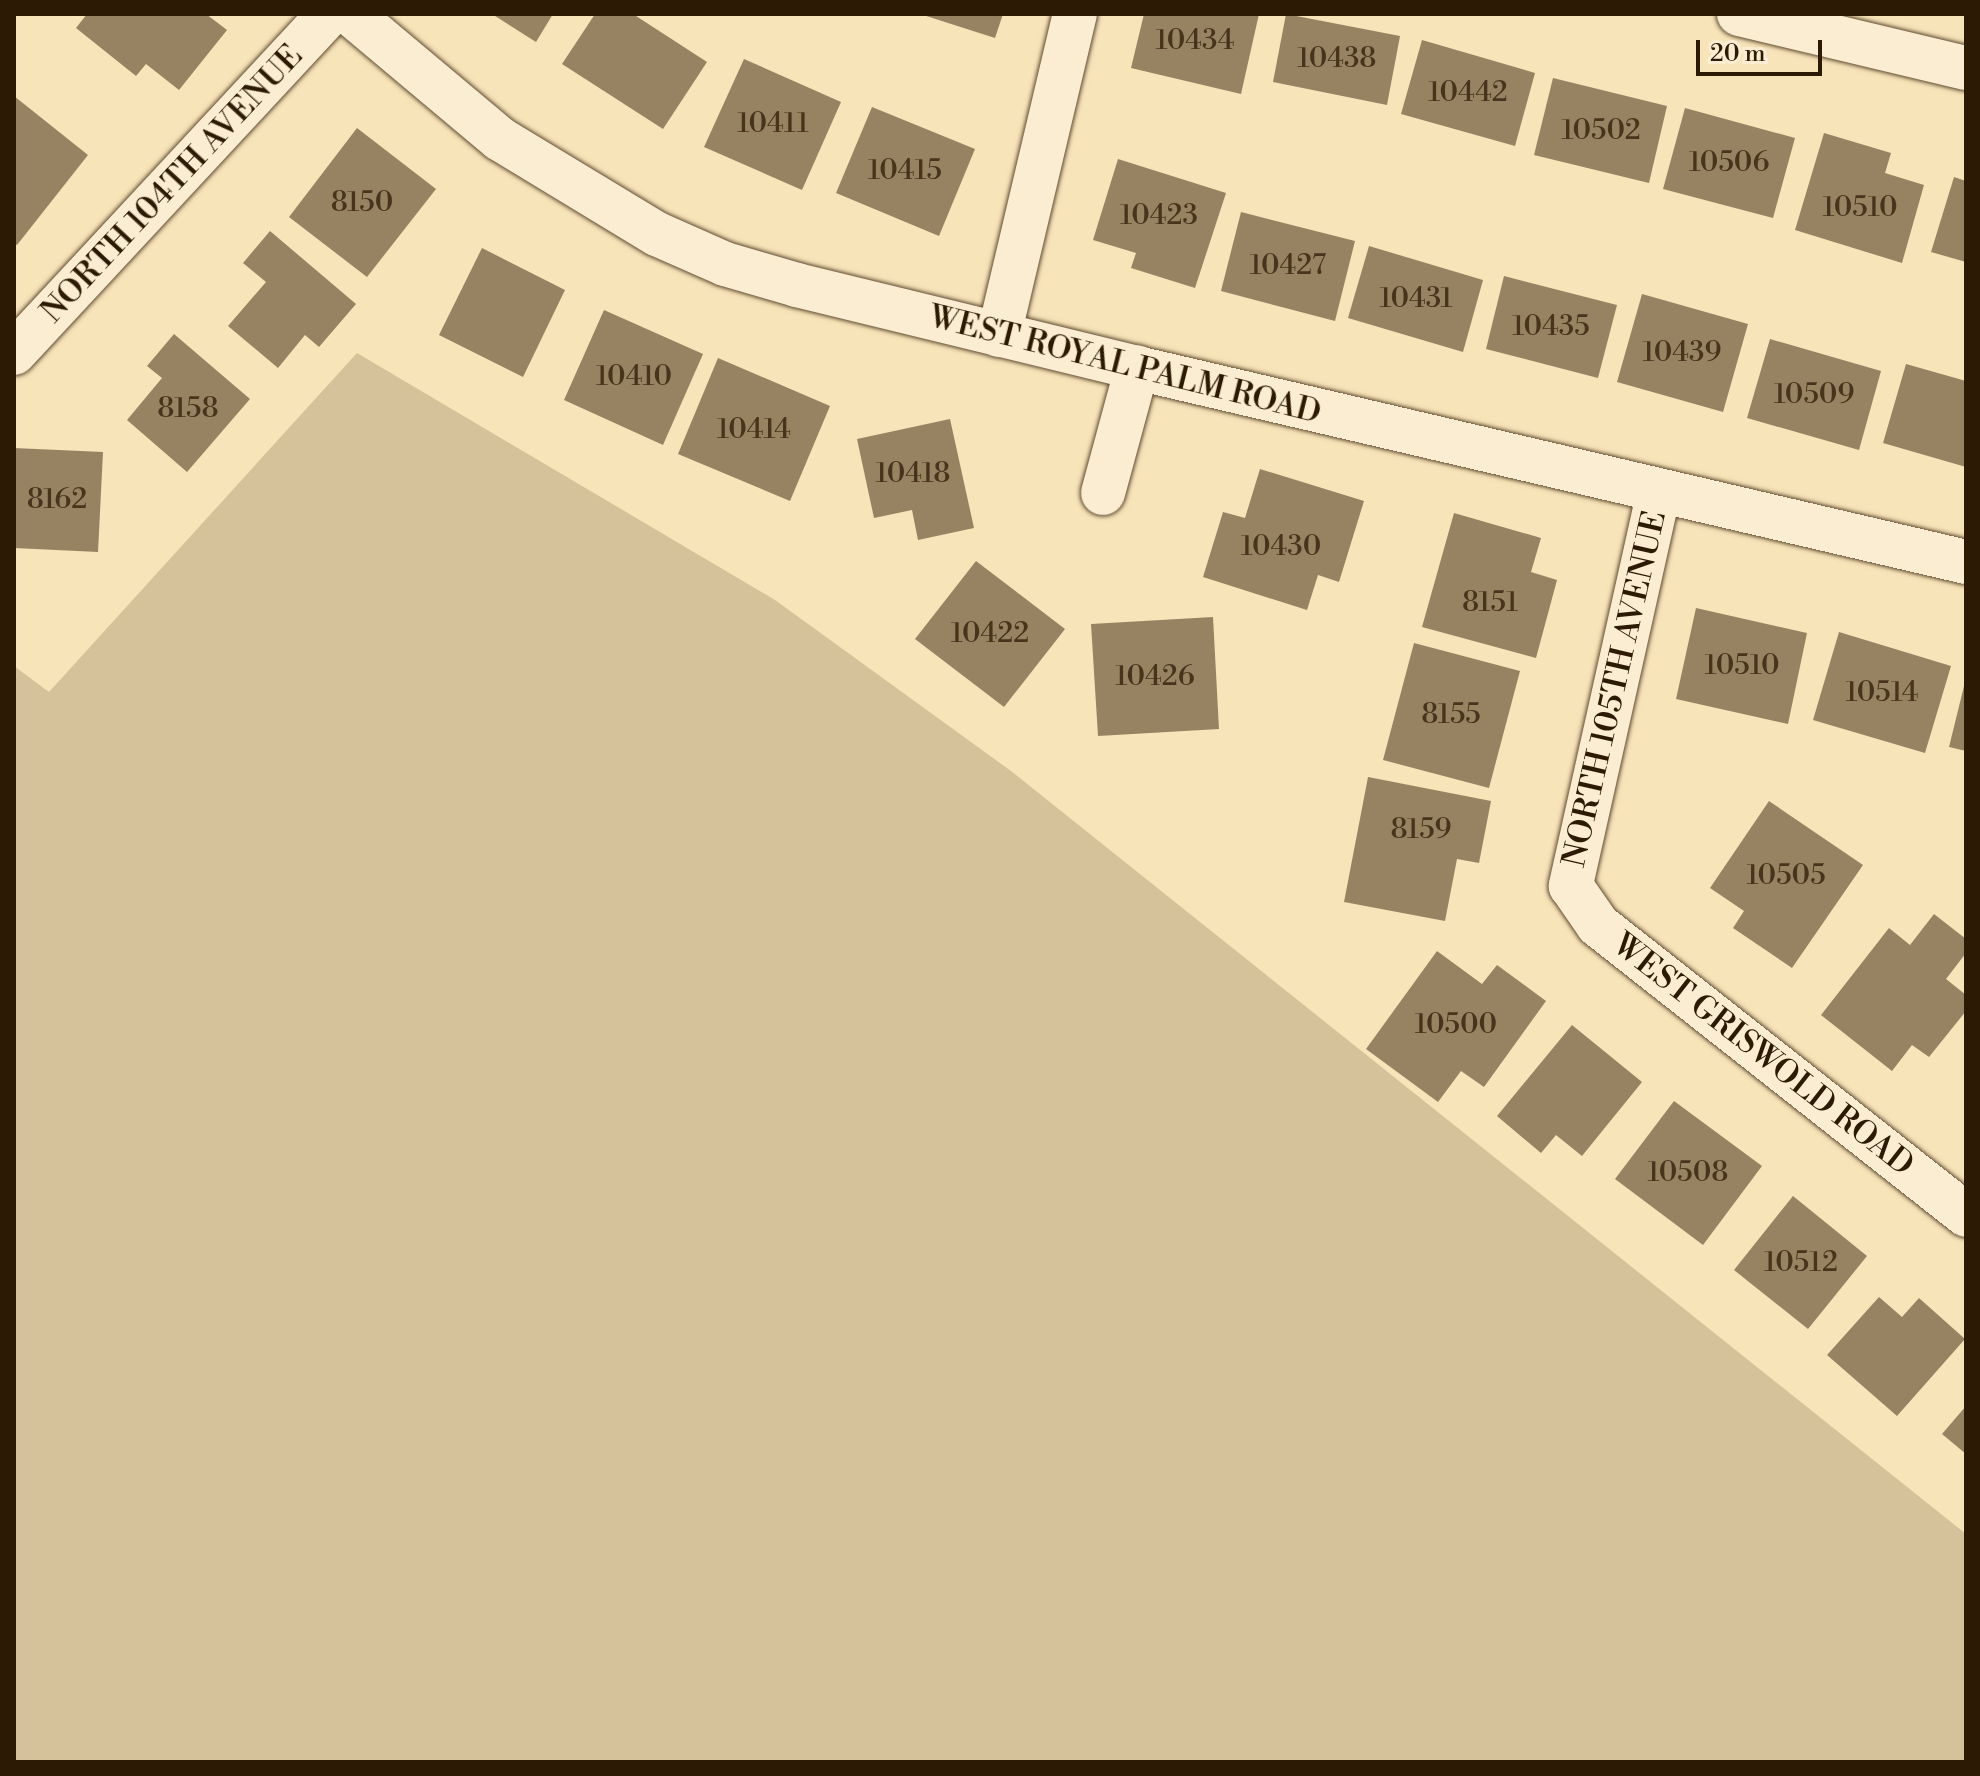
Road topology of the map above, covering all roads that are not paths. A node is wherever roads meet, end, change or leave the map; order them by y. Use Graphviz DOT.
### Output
graph roads {
  1 [pos="329,14"];
  2 [pos="351,14"];
  3 [pos="1075,14"];
  4 [pos="1739,14"];
  5 [pos="1966,68"];
  6 [pos="999,335"];
  7 [pos="14,353"];
  8 [pos="1137,368"];
  9 [pos="1659,491"];
  10 [pos="1103,493"];
  11 [pos="1966,562"];
  12 [pos="1571,886"];
  13 [pos="1963,1205"];
  1 -- 7 [label="street, NORTH 104TH AVENUE"];
  2 -- 6 [label="street, WEST ROYAL PALM ROAD"];
  3 -- 6 [label="street"];
  4 -- 5 [label="street"];
  6 -- 8 [label="street, WEST ROYAL PALM ROAD"];
  8 -- 9 [label="street, WEST ROYAL PALM ROAD"];
  8 -- 10 [label="street"];
  9 -- 11 [label="street, WEST ROYAL PALM ROAD"];
  9 -- 12 [label="street, NORTH 105TH AVENUE"];
  12 -- 13 [label="street, WEST GRISWOLD ROAD"];
}
